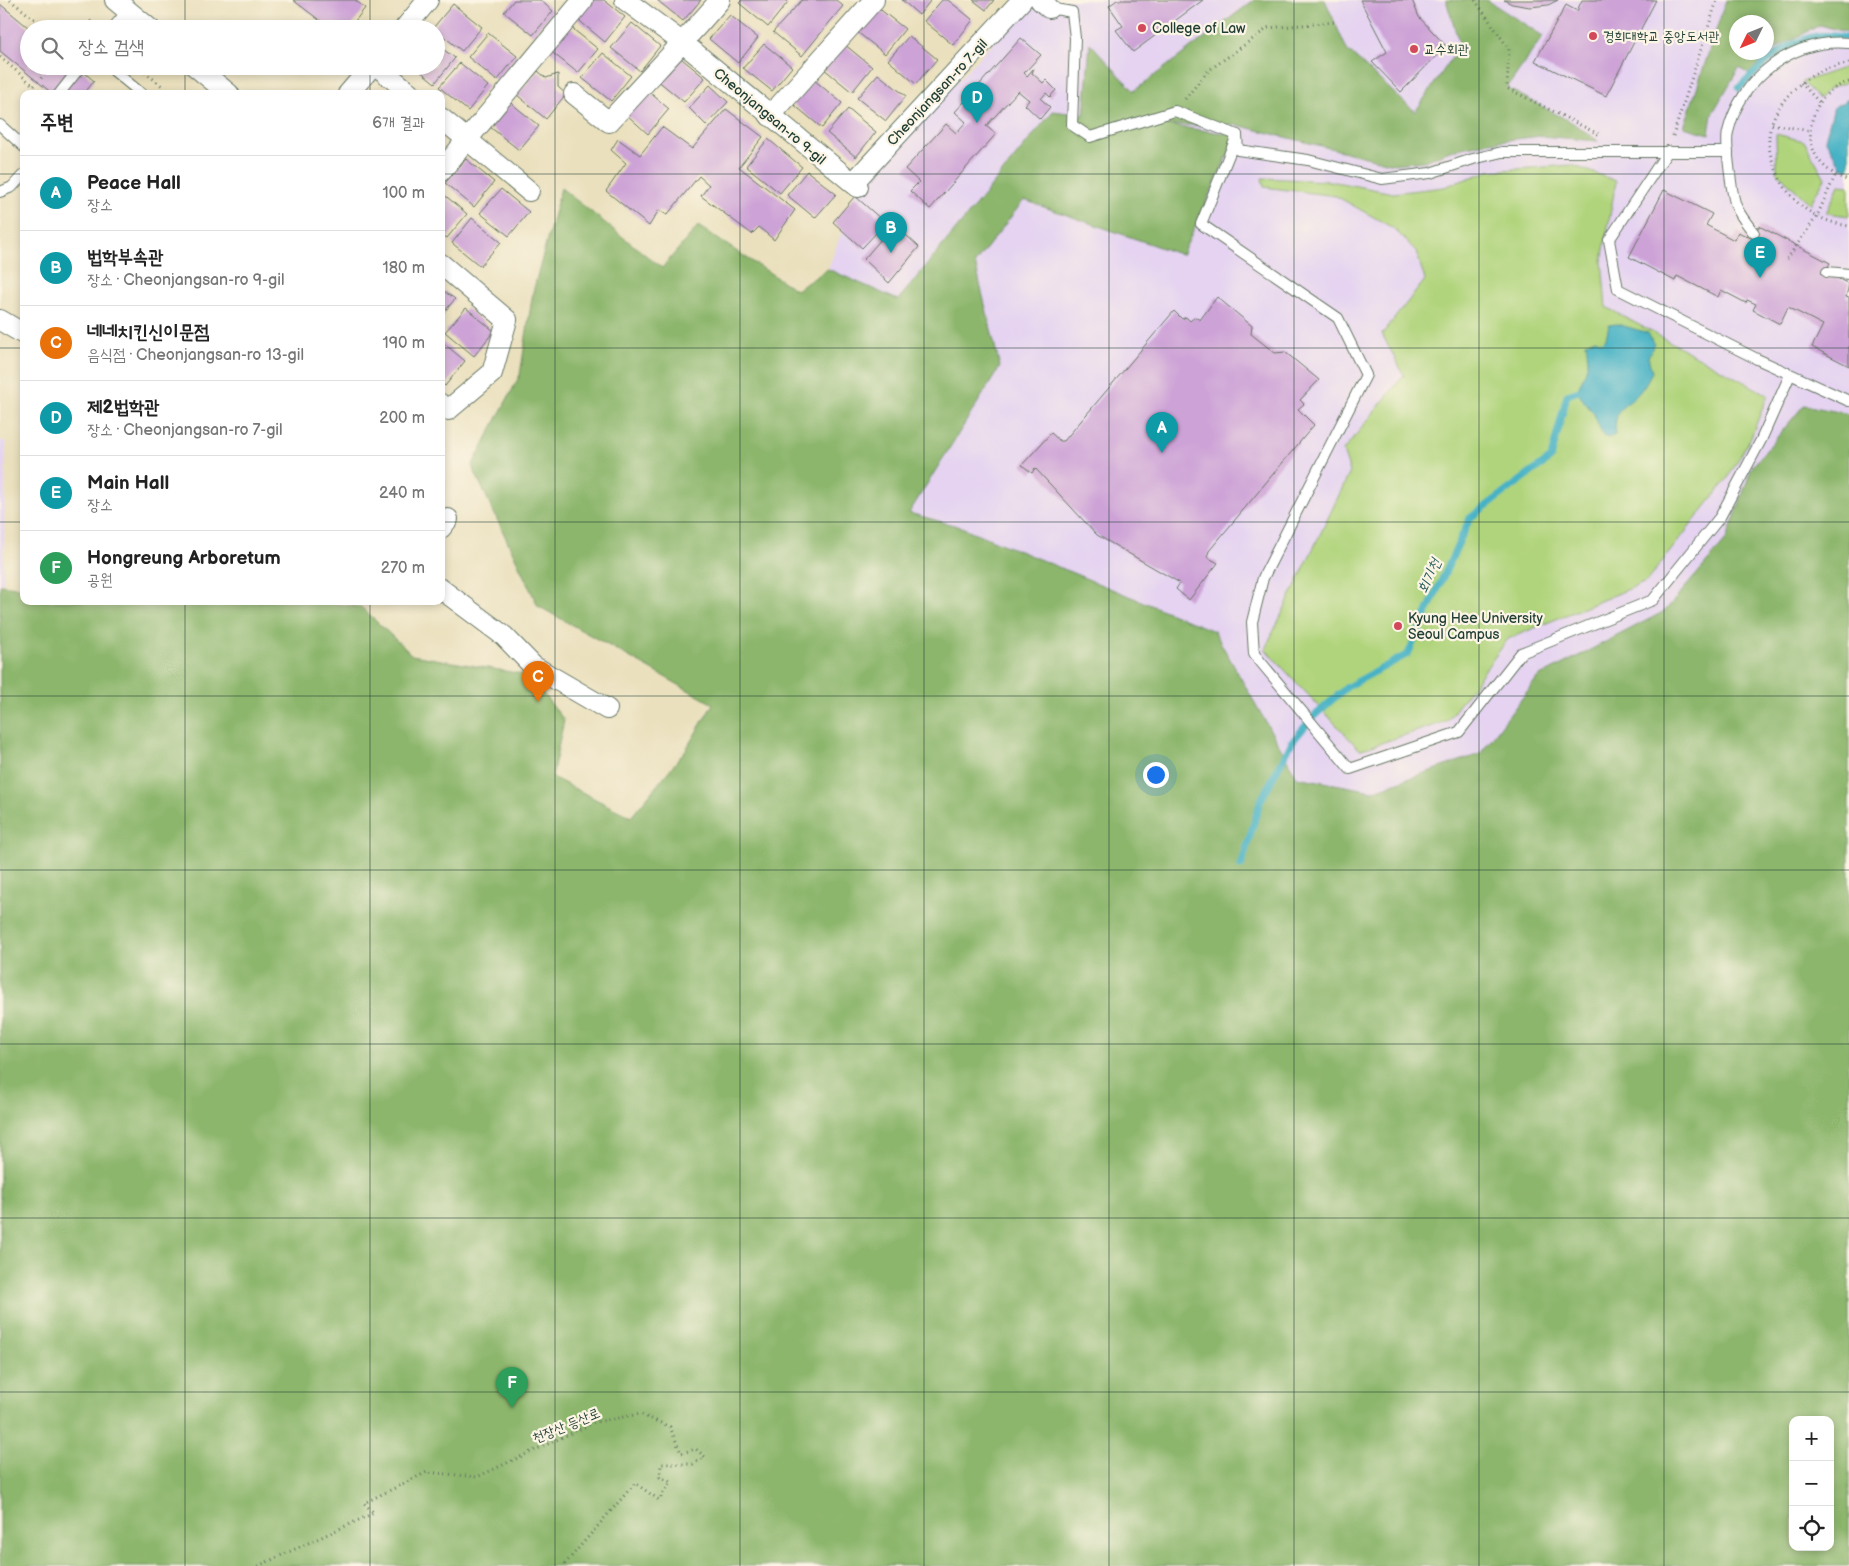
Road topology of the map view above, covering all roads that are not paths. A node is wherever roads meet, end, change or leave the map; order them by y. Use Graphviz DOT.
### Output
graph roads {
  1 [pos="428,0"];
  2 [pos="583,0"];
  3 [pos="625,0"];
  4 [pos="720,0"];
  5 [pos="874,0"];
  6 [pos="1022,0"];
  7 [pos="1049,3"];
  8 [pos="121,5"];
  9 [pos="115,20"];
  10 [pos="139,20"];
  11 [pos="411,20"];
  12 [pos="683,43"];
  13 [pos="1849,43"];
  14 [pos="74,75"];
  15 [pos="119,75"];
  16 [pos="206,75"];
  17 [pos="364,75"];
  18 [pos="388,75"];
  19 [pos="61,90"];
  20 [pos="137,90"];
  21 [pos="223,90"];
  22 [pos="351,90"];
  23 [pos="406,90"];
  24 [pos="574,94"];
  25 [pos="770,116"];
  26 [pos="445,121"];
  27 [pos="0,125"];
  28 [pos="1237,135"];
  29 [pos="20,140"];
  30 [pos="467,140"];
  31 [pos="1668,151"];
  32 [pos="1728,152"];
  33 [pos="445,166"];
  34 [pos="20,180"];
  35 [pos="856,185"];
  36 [pos="529,191"];
  37 [pos="0,192"];
  38 [pos="1754,233"];
  39 [pos="445,267"];
  40 [pos="1827,272"];
  41 [pos="1849,274"];
  42 [pos="0,320"];
  43 [pos="20,332"];
  44 [pos="1790,375"];
  45 [pos="1849,401"];
  46 [pos="445,406"];
  47 [pos="445,592"];
  48 [pos="607,709"];
  1 -- 11 [label="street"];
  2 -- 30 [label="street"];
  3 -- 12 [label="street, Cheonjangsan-ro 9-gil"];
  4 -- 12 [label="street"];
  5 -- 25 [label="street"];
  6 -- 35 [label="street, Cheonjangsan-ro 7-gil"];
  7 -- 28 [label="lane"];
  8 -- 9 [label="lane"];
  8 -- 10 [label="street"];
  12 -- 24 [label="street"];
  12 -- 25 [label="street, Cheonjangsan-ro 9-gil"];
  13 -- 32 [label="lane"];
  14 -- 19 [label="lane"];
  15 -- 20 [label="lane"];
  16 -- 21 [label="street"];
  17 -- 22 [label="street"];
  18 -- 23 [label="street"];
  25 -- 35 [label="street, Cheonjangsan-ro 9-gil"];
  26 -- 30 [label="street"];
  27 -- 29 [label="lane"];
  28 -- 31 [label="lane"];
  28 -- 44 [label="lane"];
  30 -- 33 [label="street"];
  30 -- 36 [label="street"];
  31 -- 32 [label="lane"];
  31 -- 44 [label="lane"];
  32 -- 38 [label="lane"];
  34 -- 37 [label="lane"];
  39 -- 46 [label="street"];
  40 -- 41 [label="lane"];
  42 -- 43 [label="street"];
  44 -- 45 [label="lane"];
  47 -- 48 [label="street"];
}
